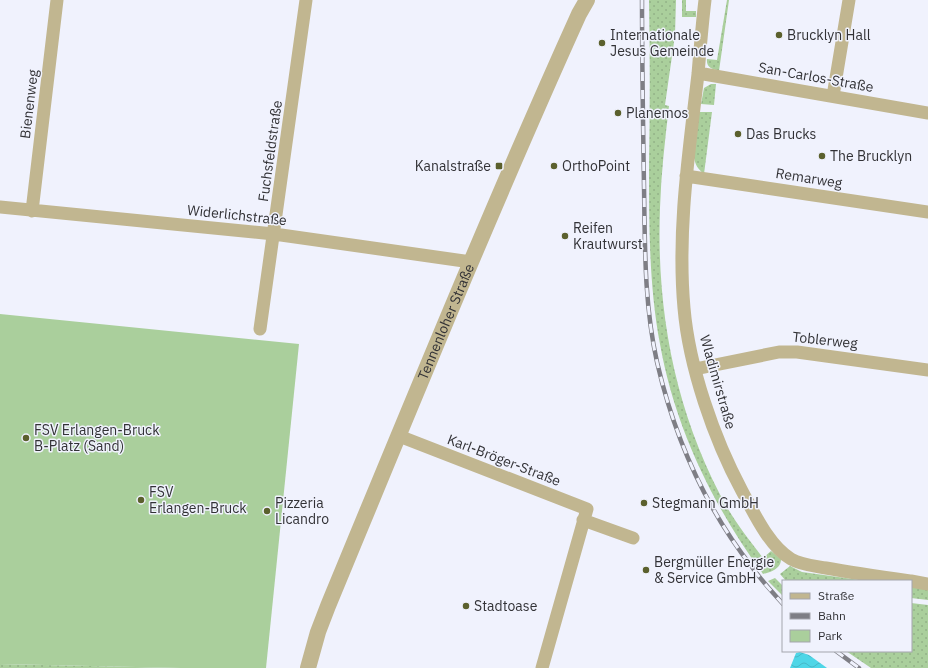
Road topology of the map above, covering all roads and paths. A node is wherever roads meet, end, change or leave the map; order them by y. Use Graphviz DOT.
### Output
graph roads {
  1 [pos="58,0"];
  2 [pos="306,0"];
  3 [pos="587,0"];
  4 [pos="705,0"];
  5 [pos="850,0"];
  6 [pos="698,74"];
  7 [pos="833,96"];
  8 [pos="928,113"];
  9 [pos="686,176"];
  10 [pos="0,207"];
  11 [pos="32,211"];
  12 [pos="928,212"];
  13 [pos="274,234"];
  14 [pos="471,262"];
  15 [pos="260,329"];
  16 [pos="695,369"];
  17 [pos="928,370"];
  18 [pos="399,436"];
  19 [pos="584,520"];
  20 [pos="633,538"];
  21 [pos="904,580"];
  22 [pos="912,581"];
  23 [pos="928,584"];
  24 [pos="308,667"];
  25 [pos="542,668"];
  1 -- 11 [label="street, Bienenweg"];
  2 -- 13 [label="street, Fuchsfeldstraße"];
  3 -- 14 [label="street, Tennenloher Straße"];
  4 -- 6 [label="street, Wladimirstraße"];
  5 -- 7 [label="street"];
  6 -- 7 [label="street, San-Carlos-Straße"];
  6 -- 9 [label="street, Wladimirstraße"];
  7 -- 8 [label="street, San-Carlos-Straße"];
  9 -- 12 [label="street, Remarweg"];
  9 -- 16 [label="street, Wladimirstraße"];
  10 -- 11 [label="street, Widerlichstraße"];
  11 -- 13 [label="street, Widerlichstraße"];
  13 -- 14 [label="street, Widerlichstraße"];
  13 -- 15 [label="street, Fuchsfeldstraße"];
  14 -- 18 [label="street, Tennenloher Straße"];
  16 -- 17 [label="street, Toblerweg"];
  16 -- 21 [label="street, Wladimirstraße"];
  18 -- 19 [label="street, Karl-Bröger-Straße"];
  18 -- 24 [label="street, Tennenloher Straße"];
  19 -- 20 [label="street"];
  19 -- 25 [label="street"];
  22 -- 23 [label="street, Wladimirstraße"];
}
